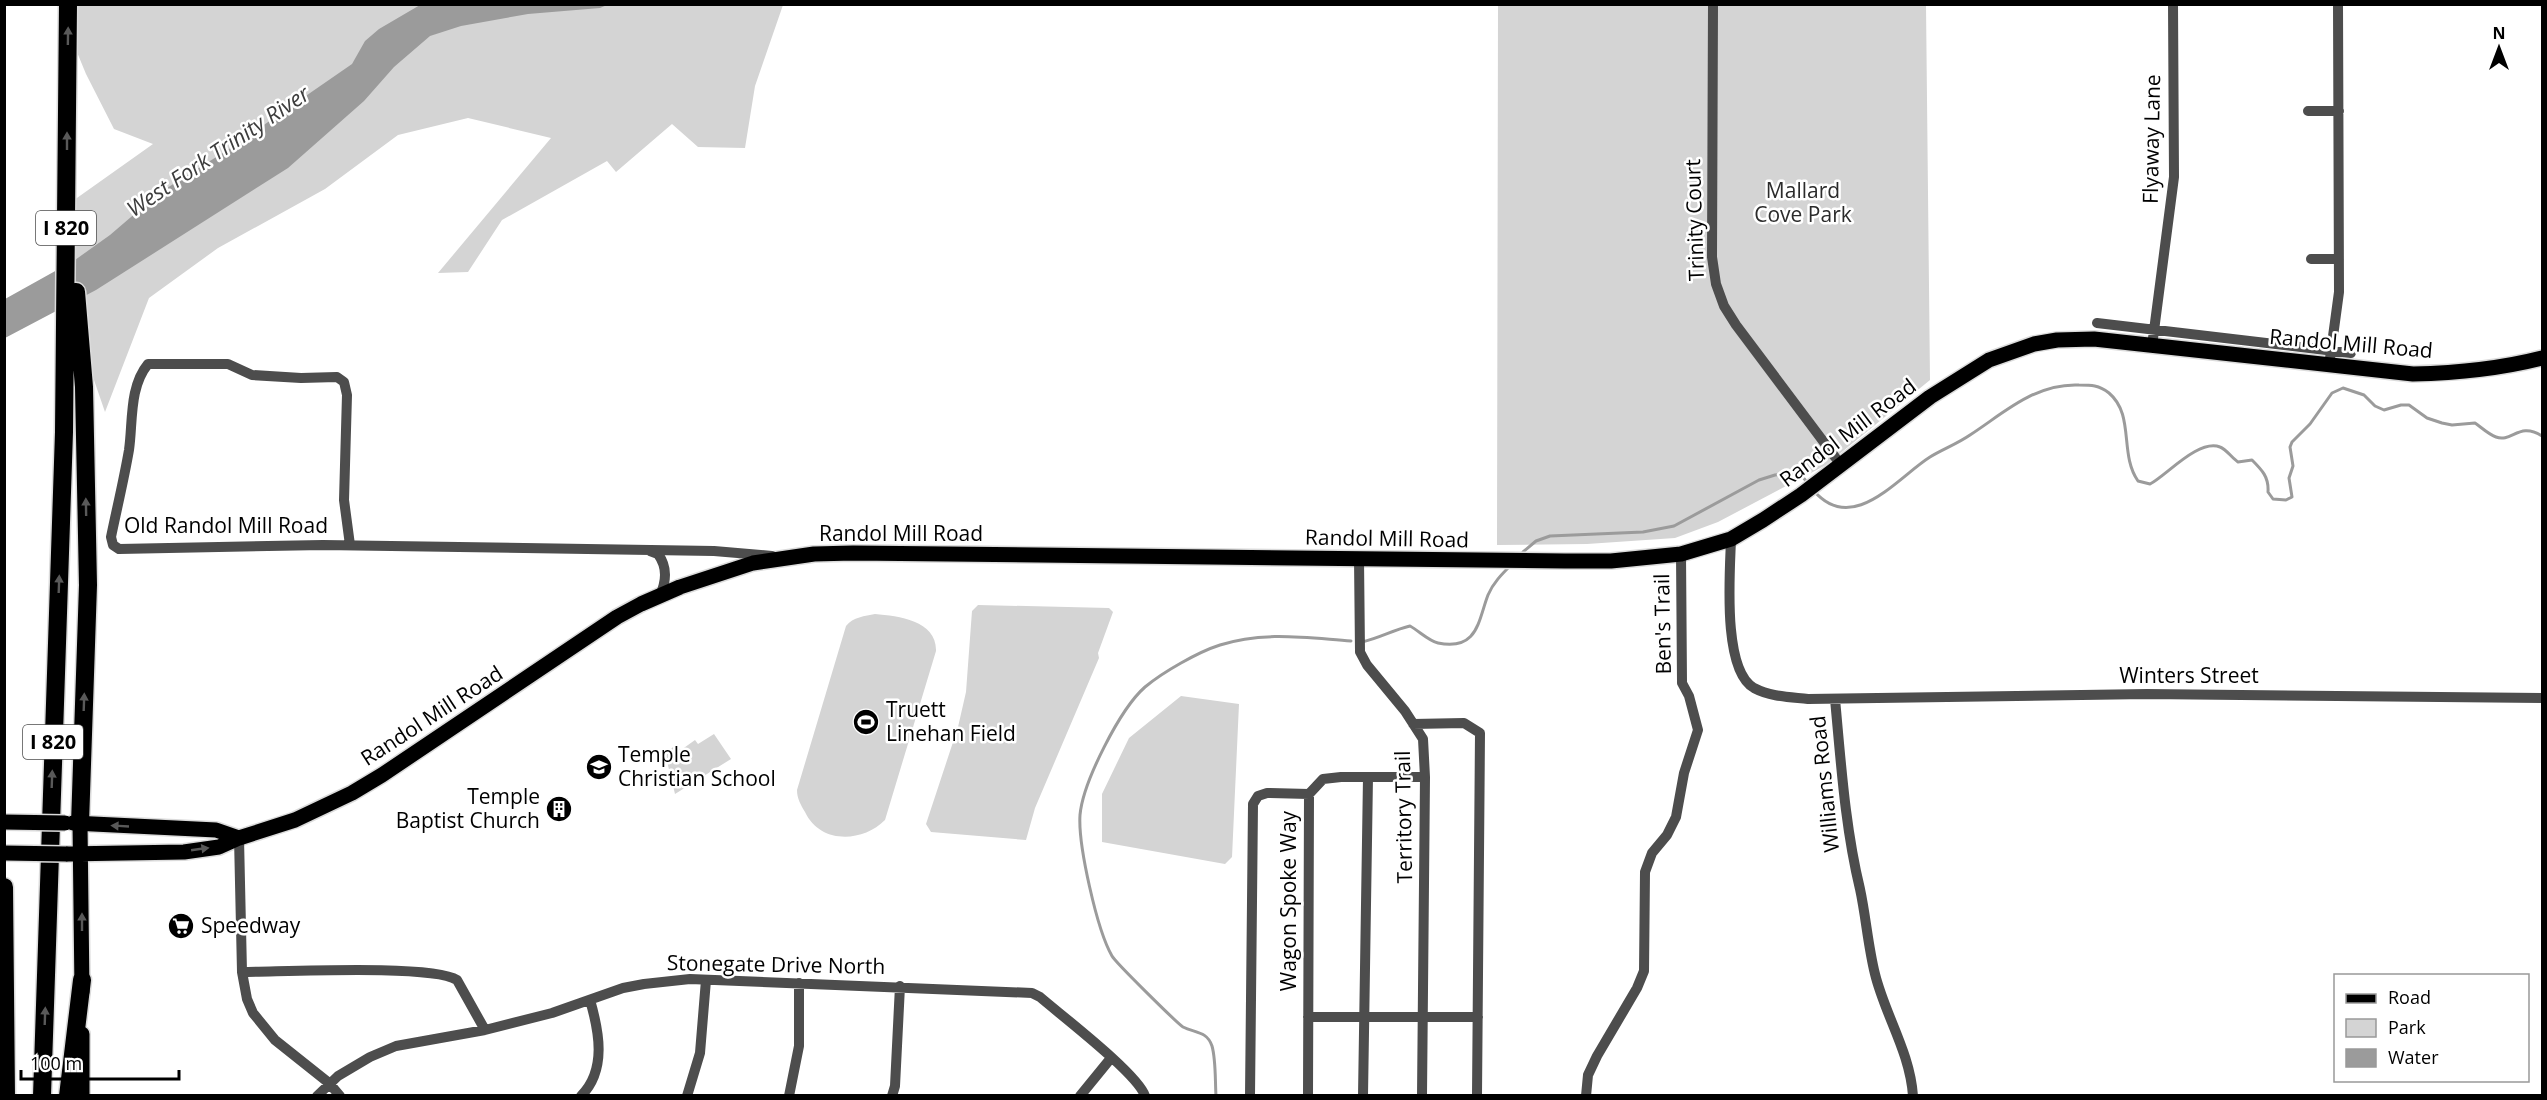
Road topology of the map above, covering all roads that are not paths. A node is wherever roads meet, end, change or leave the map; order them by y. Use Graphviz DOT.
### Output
graph roads {
  1 [pos="68,4"];
  2 [pos="1713,4"];
  3 [pos="2173,4"];
  4 [pos="2338,4"];
  5 [pos="2308,111"];
  6 [pos="2339,111"];
  7 [pos="67,180"];
  8 [pos="2311,259"];
  9 [pos="2339,259"];
  10 [pos="2097,323"];
  11 [pos="2154,330"];
  12 [pos="2152,346"];
  13 [pos="2331,350"];
  14 [pos="2351,352"];
  15 [pos="2542,358"];
  16 [pos="2329,366"];
  17 [pos="1841,465"];
  18 [pos="1731,538"];
  19 [pos="350,545"];
  20 [pos="647,549"];
  21 [pos="1681,554"];
  22 [pos="784,558"];
  23 [pos="1359,560"];
  24 [pos="660,596"];
  25 [pos="2542,698"];
  26 [pos="1835,699"];
  27 [pos="1413,724"];
  28 [pos="1368,777"];
  29 [pos="1425,777"];
  30 [pos="1309,794"];
  31 [pos="4,822"];
  32 [pos="72,823"];
  33 [pos="239,838"];
  34 [pos="4,853"];
  35 [pos="73,854"];
  36 [pos="4,887"];
  37 [pos="242,972"];
  38 [pos="82,980"];
  39 [pos="706,980"];
  40 [pos="799,983"];
  41 [pos="900,986"];
  42 [pos="590,1000"];
  43 [pos="1364,1016"];
  44 [pos="1423,1016"];
  45 [pos="1308,1017"];
  46 [pos="1478,1017"];
  47 [pos="485,1030"];
  48 [pos="1111,1058"];
  49 [pos="329,1083"];
  50 [pos="6,1095"];
  51 [pos="42,1095"];
  52 [pos="68,1095"];
  53 [pos="82,1095"];
  54 [pos="317,1095"];
  55 [pos="340,1095"];
  56 [pos="581,1095"];
  57 [pos="687,1095"];
  58 [pos="789,1095"];
  59 [pos="892,1095"];
  60 [pos="1080,1095"];
  61 [pos="1145,1095"];
  62 [pos="1250,1095"];
  63 [pos="1308,1095"];
  64 [pos="1363,1095"];
  65 [pos="1422,1095"];
  66 [pos="1477,1095"];
  67 [pos="1586,1095"];
  68 [pos="1913,1095"];
  7 -- 1 [label="highway, I 820, one-way"];
  2 -- 17 [label="street, Trinity Court"];
  3 -- 11 [label="street, Flyaway Lane"];
  4 -- 6 [label="street"];
  5 -- 6 [label="street"];
  6 -- 9 [label="street"];
  32 -- 7 [label="highway, one-way"];
  51 -- 7 [label="highway, I 820, one-way"];
  8 -- 9 [label="street"];
  9 -- 13 [label="street"];
  10 -- 11 [label="street, Randol Mill Road"];
  11 -- 12 [label="street, Flyaway Lane"];
  11 -- 13 [label="street, Randol Mill Road"];
  12 -- 16 [label="main road, Randol Mill Road"];
  12 -- 17 [label="main road, Randol Mill Road"];
  13 -- 14 [label="street, Randol Mill Road"];
  13 -- 16 [label="street"];
  15 -- 16 [label="main road, Randol Mill Road"];
  17 -- 18 [label="main road, Randol Mill Road"];
  18 -- 21 [label="main road, Randol Mill Road"];
  18 -- 26 [label="street, Williams Road"];
  19 -- 19 [label="street, Old Randol Mill Road"];
  19 -- 20 [label="street, Old Randol Mill Road"];
  20 -- 22 [label="street, Old Randol Mill Road"];
  20 -- 24 [label="street"];
  21 -- 23 [label="main road, Randol Mill Road"];
  21 -- 67 [label="street, Ben's Trail"];
  22 -- 23 [label="main road, Randol Mill Road"];
  22 -- 24 [label="main road, Randol Mill Road"];
  23 -- 27 [label="street, Territory Trail"];
  24 -- 33 [label="main road, Randol Mill Road"];
  25 -- 26 [label="street, Winters Street"];
  26 -- 68 [label="street, Williams Road"];
  27 -- 29 [label="street, Territory Trail"];
  27 -- 46 [label="street"];
  28 -- 29 [label="street, Wagon Spoke Way"];
  28 -- 30 [label="street, Wagon Spoke Way"];
  28 -- 43 [label="street"];
  29 -- 44 [label="street, Territory Trail"];
  30 -- 45 [label="street, Wagon Spoke Way"];
  30 -- 62 [label="street"];
  31 -- 32 [label="main road, bridge"];
  33 -- 32 [label="main road, one-way"];
  32 -- 35 [label="main road"];
  35 -- 33 [label="main road, Randol Mill Road, one-way"];
  33 -- 37 [label="street"];
  34 -- 35 [label="main road, Randol Mill Road, bridge"];
  38 -- 35 [label="main road, one-way"];
  36 -- 50 [label="highway"];
  37 -- 47 [label="street"];
  37 -- 49 [label="street"];
  38 -- 52 [label="highway"];
  38 -- 53 [label="main road"];
  39 -- 40 [label="street, Stonegate Drive North"];
  39 -- 42 [label="street, Stonegate Drive North"];
  39 -- 57 [label="street"];
  40 -- 41 [label="street, Stonegate Drive North"];
  40 -- 58 [label="street"];
  41 -- 48 [label="street, Stonegate Drive North"];
  41 -- 59 [label="street"];
  42 -- 47 [label="street, Stonegate Drive North"];
  42 -- 56 [label="street"];
  43 -- 44 [label="street"];
  43 -- 45 [label="street"];
  43 -- 64 [label="street"];
  44 -- 46 [label="street"];
  44 -- 65 [label="street, Territory Trail"];
  45 -- 63 [label="street, Wagon Spoke Way"];
  46 -- 66 [label="street"];
  47 -- 49 [label="street, Stonegate Drive North"];
  48 -- 60 [label="street"];
  48 -- 61 [label="street, Stonegate Drive North"];
  49 -- 54 [label="street, Stonegate Drive North"];
  49 -- 55 [label="street"];
}
